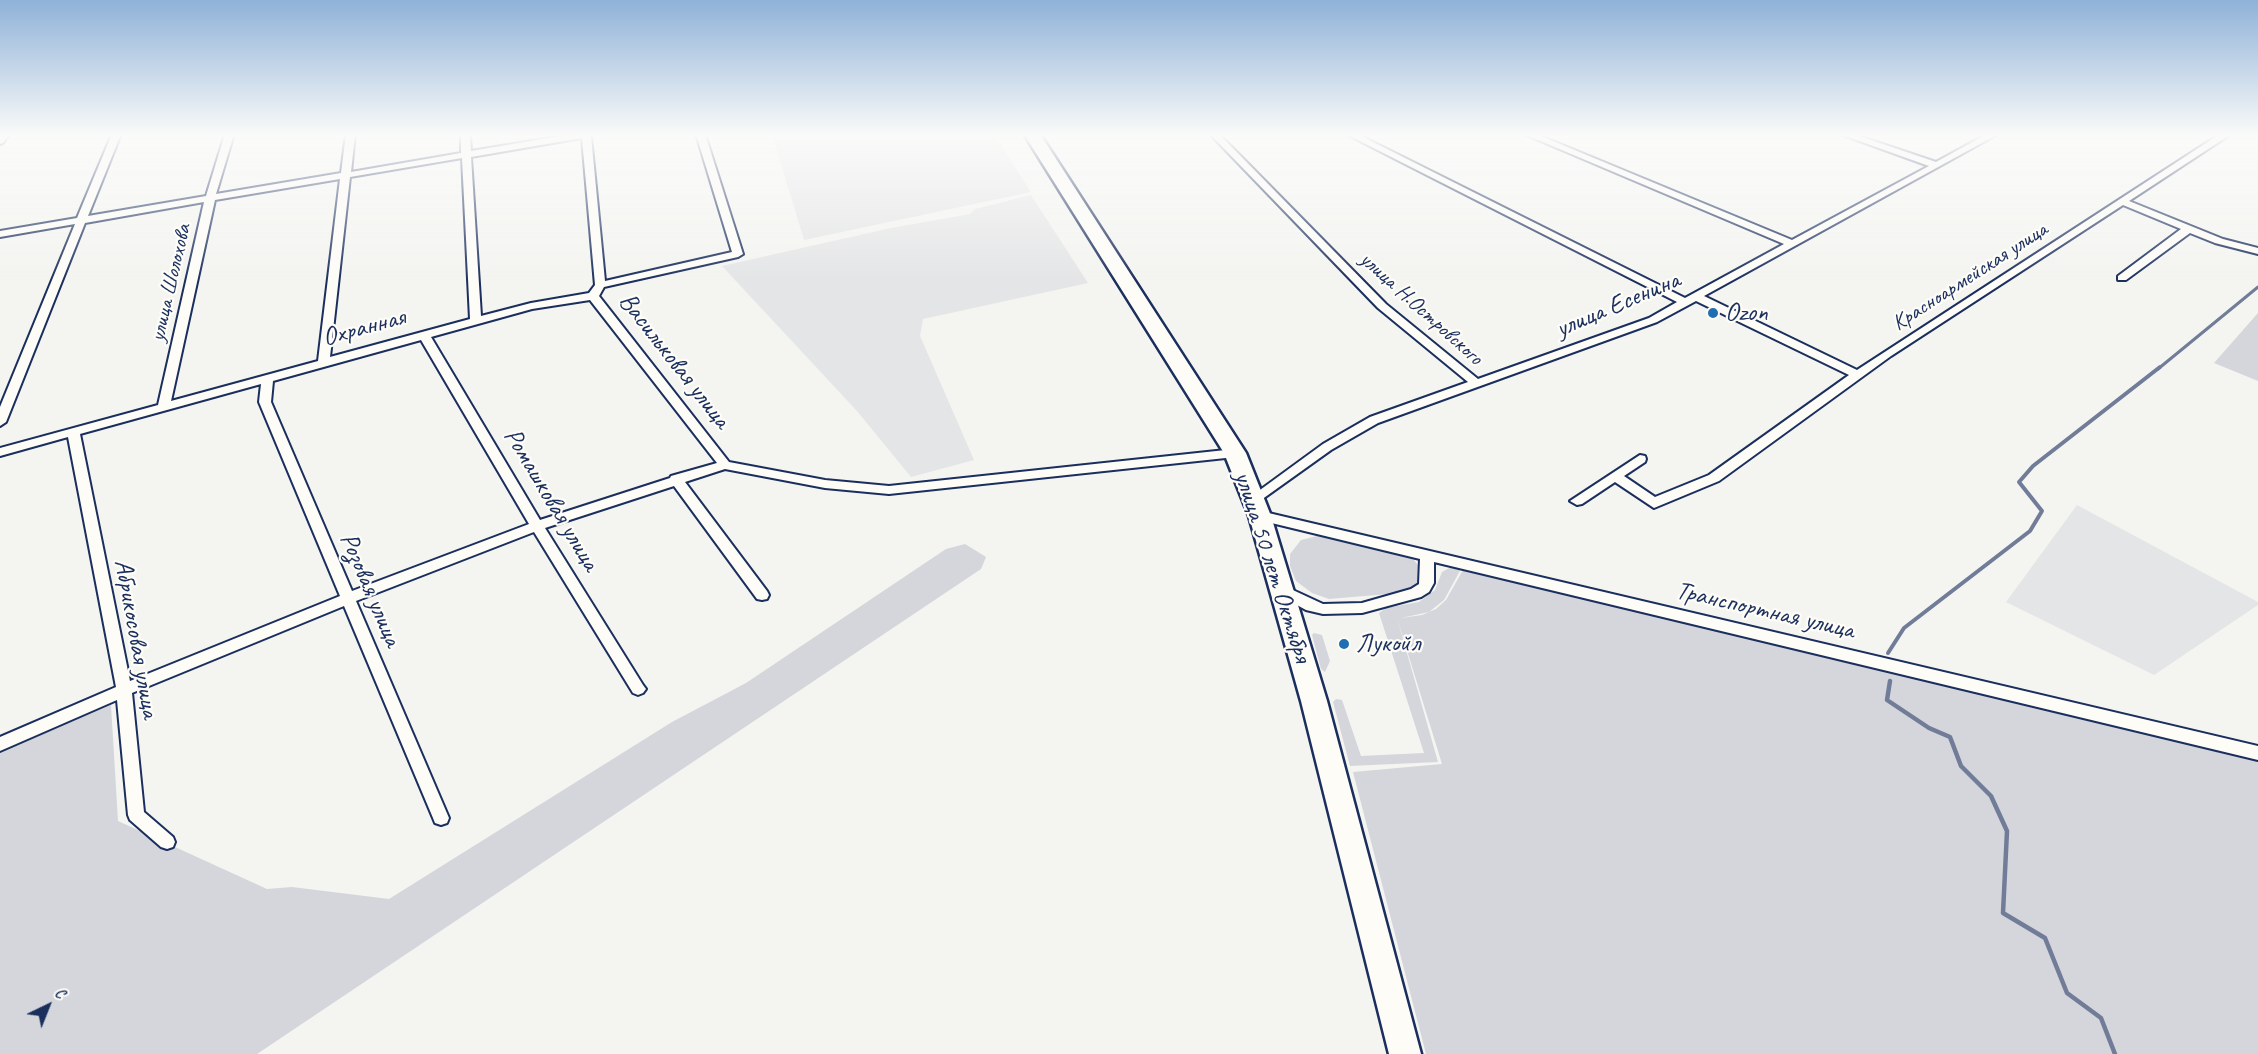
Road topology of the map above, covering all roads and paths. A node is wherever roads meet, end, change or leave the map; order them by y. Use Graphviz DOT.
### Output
graph roads {
  1 [pos="97,183"];
  2 [pos="215,183"];
  3 [pos="306,183"];
  4 [pos="342,183"];
  5 [pos="468,183"];
  6 [pos="591,183"];
  7 [pos="716,183"];
  8 [pos="1063,183"];
  9 [pos="1262,183"];
  10 [pos="1451,183"];
  11 [pos="1646,183"];
  12 [pos="1903,183"];
  13 [pos="2151,183"];
  14 [pos="210,199"];
  15 [pos="2122,202"];
  16 [pos="82,220"];
  17 [pos="2188,229"];
  18 [pos="0,234"];
  19 [pos="1793,244"];
  20 [pos="2258,251"];
  21 [pos="2122,278"];
  22 [pos="600,285"];
  23 [pos="593,296"];
  24 [pos="1692,300"];
  25 [pos="476,321"];
  26 [pos="424,335"];
  27 [pos="324,362"];
  28 [pos="1858,375"];
  29 [pos="267,378"];
  30 [pos="1477,384"];
  31 [pos="164,406"];
  32 [pos="0,422"];
  33 [pos="72,432"];
  34 [pos="0,452"];
  35 [pos="1234,453"];
  36 [pos="1640,459"];
  37 [pos="720,460"];
  38 [pos="1615,476"];
  39 [pos="676,479"];
  40 [pos="1577,501"];
  41 [pos="1257,509"];
  42 [pos="537,526"];
  43 [pos="1427,555"];
  44 [pos="1282,590"];
  45 [pos="762,596"];
  46 [pos="347,599"];
  47 [pos="638,689"];
  48 [pos="124,690"];
  49 [pos="0,744"];
  50 [pos="2258,753"];
  51 [pos="441,818"];
  52 [pos="167,842"];
  53 [pos="1404,1050"];
  1 -- 16 [label="street"];
  2 -- 14 [label="street, улица Шолохова"];
  3 -- 14 [label="street"];
  4 -- 27 [label="street"];
  5 -- 25 [label="street"];
  6 -- 22 [label="street"];
  7 -- 22 [label="street"];
  8 -- 35 [label="main road, улица 50 лет Октября"];
  9 -- 30 [label="street, улица Н.Островского"];
  10 -- 24 [label="street"];
  11 -- 19 [label="street"];
  12 -- 19 [label="street, улица Есенина"];
  13 -- 15 [label="street, Красноармейская улица"];
  14 -- 16 [label="street"];
  14 -- 31 [label="street, улица Шолохова"];
  15 -- 17 [label="street"];
  15 -- 28 [label="street, Красноармейская улица"];
  16 -- 18 [label="street"];
  16 -- 32 [label="street"];
  17 -- 20 [label="street"];
  17 -- 21 [label="street"];
  19 -- 24 [label="street, улица Есенина"];
  22 -- 23 [label="street"];
  23 -- 25 [label="street, Охранная"];
  23 -- 37 [label="street, Васильковая улица"];
  24 -- 28 [label="street"];
  24 -- 30 [label="street, улица Есенина"];
  25 -- 26 [label="street, Охранная"];
  26 -- 27 [label="street, Охранная"];
  26 -- 42 [label="street, Ромашковая улица"];
  27 -- 29 [label="street, Охранная"];
  28 -- 38 [label="street, Красноармейская улица"];
  29 -- 31 [label="street, Охранная"];
  29 -- 46 [label="street, Розовая улица"];
  30 -- 41 [label="street, улица Есенина"];
  31 -- 33 [label="street, Охранная"];
  33 -- 34 [label="street, Охранная"];
  33 -- 48 [label="street, Абрикосовая улица"];
  35 -- 37 [label="street"];
  35 -- 41 [label="main road, улица 50 лет Октября"];
  36 -- 38 [label="street"];
  37 -- 39 [label="street"];
  38 -- 40 [label="street"];
  39 -- 42 [label="street"];
  39 -- 45 [label="street"];
  41 -- 43 [label="street, Транспортная улица"];
  41 -- 44 [label="main road, улица 50 лет Октября"];
  42 -- 46 [label="street"];
  42 -- 47 [label="street, Ромашковая улица"];
  43 -- 44 [label="street"];
  43 -- 50 [label="street, Транспортная улица"];
  44 -- 53 [label="main road, улица 50 лет Октября"];
  46 -- 48 [label="street"];
  46 -- 51 [label="street, Розовая улица"];
  48 -- 49 [label="street"];
  48 -- 52 [label="street, Абрикосовая улица"];
}
